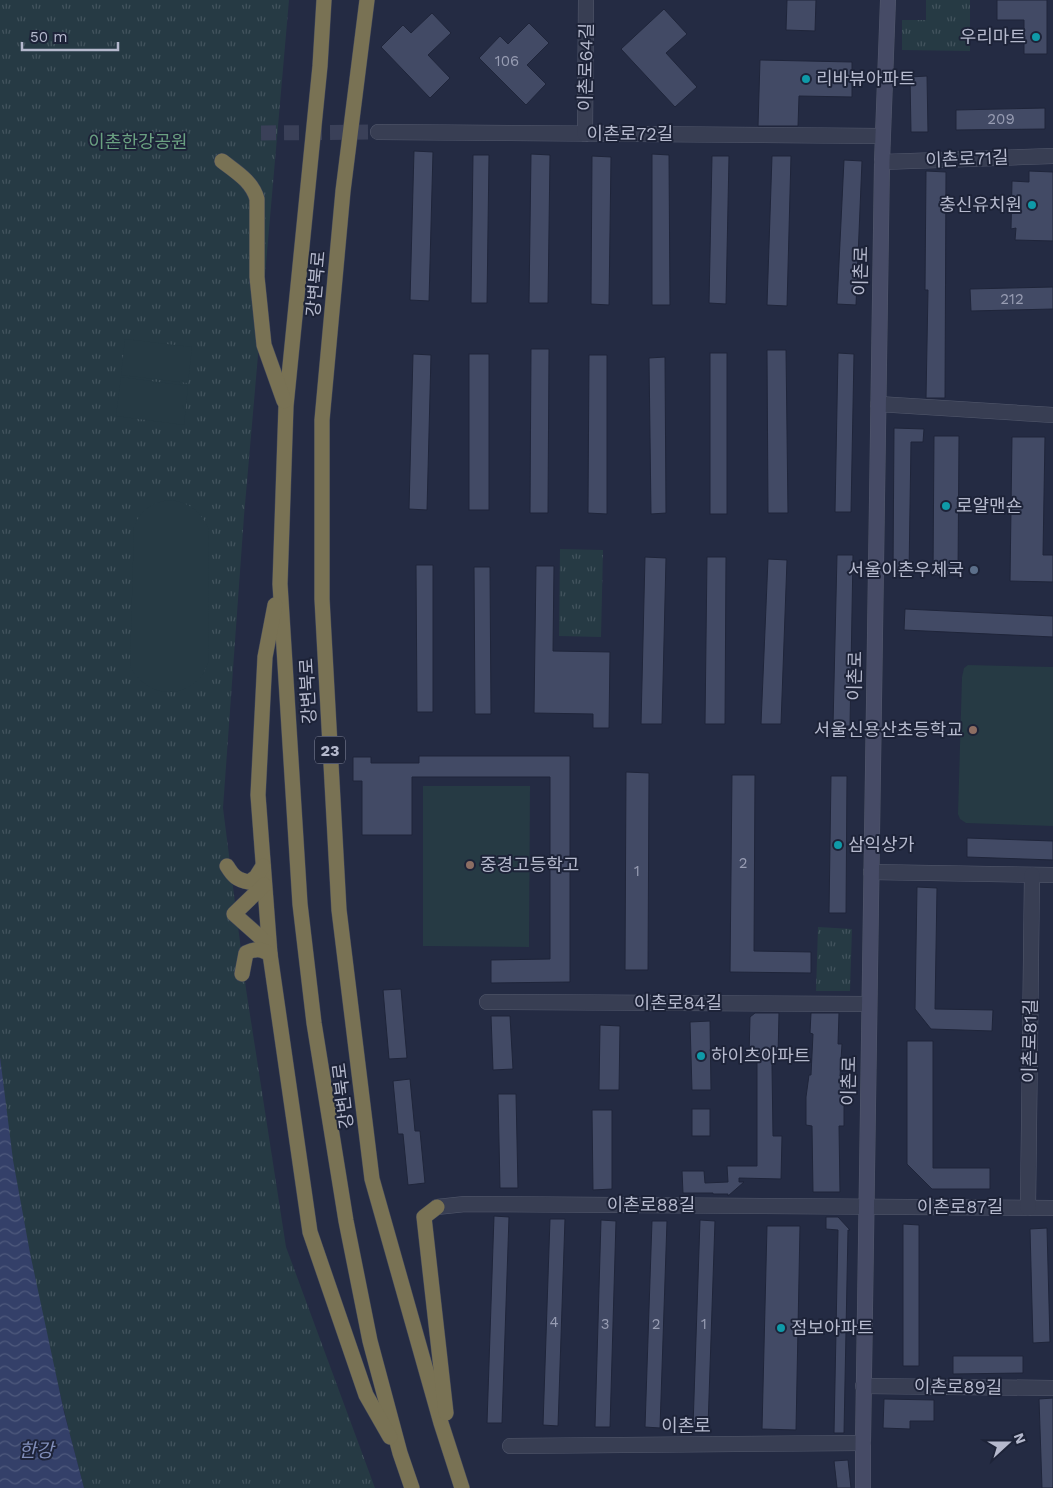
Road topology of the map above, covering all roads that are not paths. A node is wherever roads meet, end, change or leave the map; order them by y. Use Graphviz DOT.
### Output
graph roads {
  1 [pos="324,0"];
  2 [pos="334,0"];
  3 [pos="367,0"];
  4 [pos="586,0"];
  5 [pos="888,0"];
  6 [pos="320,66"];
  7 [pos="378,132"];
  8 [pos="585,134"];
  9 [pos="882,136"];
  10 [pos="1053,156"];
  11 [pos="222,161"];
  12 [pos="882,162"];
  13 [pos="878,404"];
  14 [pos="286,406"];
  15 [pos="1053,415"];
  16 [pos="280,584"];
  17 [pos="227,866"];
  18 [pos="263,866"];
  19 [pos="871,872"];
  20 [pos="1032,875"];
  21 [pos="1053,875"];
  22 [pos="264,885"];
  23 [pos="269,949"];
  24 [pos="242,974"];
  25 [pos="487,1002"];
  26 [pos="869,1004"];
  27 [pos="436,1207"];
  28 [pos="866,1207"];
  29 [pos="1028,1208"];
  30 [pos="1053,1208"];
  31 [pos="864,1386"];
  32 [pos="1053,1388"];
  33 [pos="862,1444"];
  34 [pos="510,1446"];
  35 [pos="450,1452"];
  36 [pos="400,1453"];
  37 [pos="412,1488"];
  38 [pos="462,1488"];
  39 [pos="863,1488"];
  1 -- 6 [label="highway, 강변북로 / 23"];
  2 -- 6 [label="highway"];
  3 -- 35 [label="highway, 강변북로 / 23"];
  4 -- 8 [label="street, 이촌로64길"];
  5 -- 9 [label="street, 이촌로"];
  6 -- 14 [label="highway, 강변북로 / 23"];
  7 -- 8 [label="street, 이촌로72길"];
  8 -- 9 [label="street, 이촌로72길"];
  9 -- 12 [label="street, 이촌로"];
  10 -- 12 [label="street, 이촌로71길"];
  11 -- 14 [label="highway"];
  12 -- 13 [label="street, 이촌로"];
  13 -- 15 [label="street"];
  13 -- 19 [label="street, 이촌로"];
  14 -- 16 [label="highway, 강변북로 / 23"];
  16 -- 18 [label="highway"];
  16 -- 36 [label="highway, 강변북로 / 23"];
  17 -- 18 [label="highway"];
  18 -- 22 [label="highway"];
  19 -- 20 [label="street"];
  19 -- 26 [label="street, 이촌로"];
  20 -- 21 [label="street"];
  20 -- 29 [label="street, 이촌로81길"];
  22 -- 23 [label="highway"];
  22 -- 23 [label="highway"];
  23 -- 24 [label="highway"];
  23 -- 36 [label="highway"];
  25 -- 26 [label="street, 이촌로84길"];
  26 -- 28 [label="street, 이촌로"];
  27 -- 28 [label="street, 이촌로88길"];
  27 -- 35 [label="highway"];
  28 -- 29 [label="street, 이촌로87길"];
  28 -- 31 [label="street, 이촌로"];
  29 -- 30 [label="street, 이촌로87길"];
  31 -- 32 [label="street, 이촌로89길"];
  31 -- 33 [label="street, 이촌로"];
  33 -- 34 [label="street, 이촌로"];
  33 -- 39 [label="street, 이촌로"];
  35 -- 38 [label="highway, 강변북로 / 23"];
  36 -- 37 [label="highway, 강변북로 / 23"];
}
